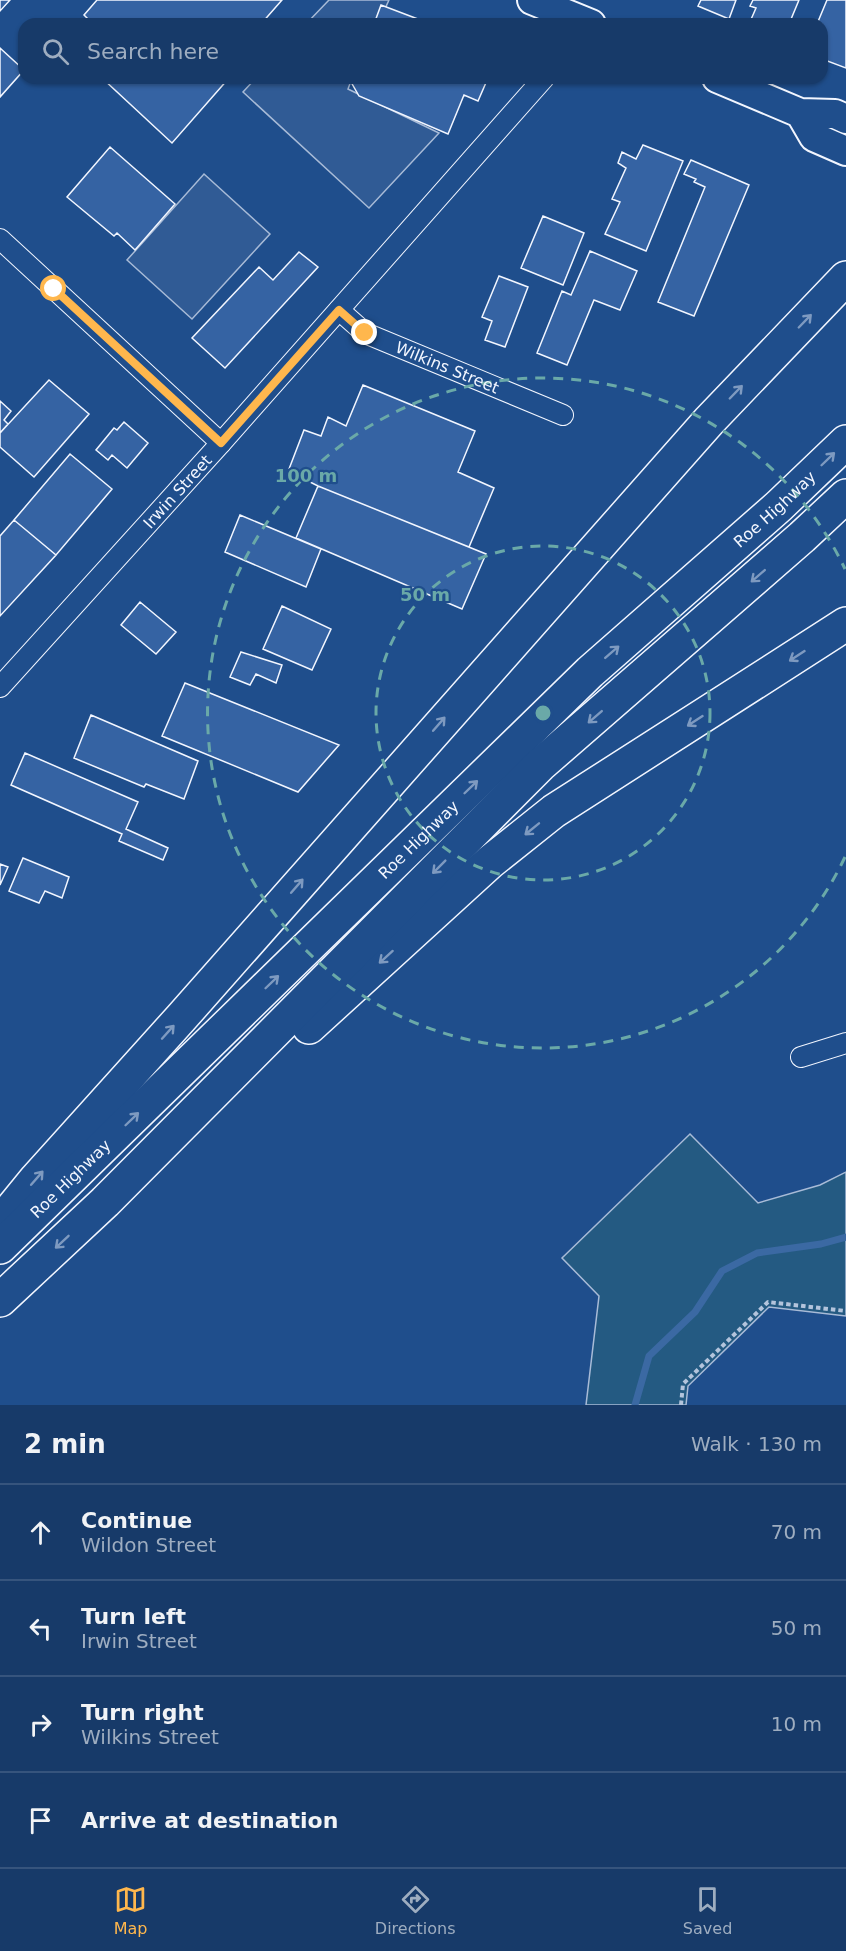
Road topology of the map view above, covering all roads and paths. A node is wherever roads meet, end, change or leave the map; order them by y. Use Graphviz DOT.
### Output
graph roads {
  1 [pos="532,0"];
  2 [pos="576,18"];
  3 [pos="539,84"];
  4 [pos="731,84"];
  5 [pos="800,113"];
  6 [pos="846,119"];
  7 [pos="846,151"];
  8 [pos="0,240"];
  9 [pos="846,278"];
  10 [pos="339,310"];
  11 [pos="563,415"];
  12 [pos="846,442"];
  13 [pos="221,443"];
  14 [pos="846,496"];
  15 [pos="846,624"];
  16 [pos="0,687"];
  17 [pos="846,1043"];
  18 [pos="801,1057"];
  19 [pos="105,1202"];
  20 [pos="0,1223"];
  21 [pos="0,1247"];
  22 [pos="0,1300"];
  23 [pos="846,1311"];
  24 [pos="681,1405"];
  1 -- 2 [label="main road"];
  3 -- 10 [label="street, Irwin Street"];
  4 -- 5 [label="main road"];
  5 -- 6 [label="main road"];
  5 -- 7 [label="main road"];
  8 -- 13 [label="street"];
  20 -- 9 [label="highway, one-way"];
  10 -- 11 [label="street, Wilkins Street"];
  10 -- 13 [label="street, Irwin Street"];
  21 -- 12 [label="highway, Roe Highway, one-way"];
  13 -- 16 [label="street, Irwin Street"];
  14 -- 19 [label="highway, Roe Highway, one-way"];
  15 -- 19 [label="highway, one-way"];
  17 -- 18 [label="street"];
  19 -- 22 [label="highway, Roe Highway, one-way"];
  23 -- 24 [label="path"];
}
